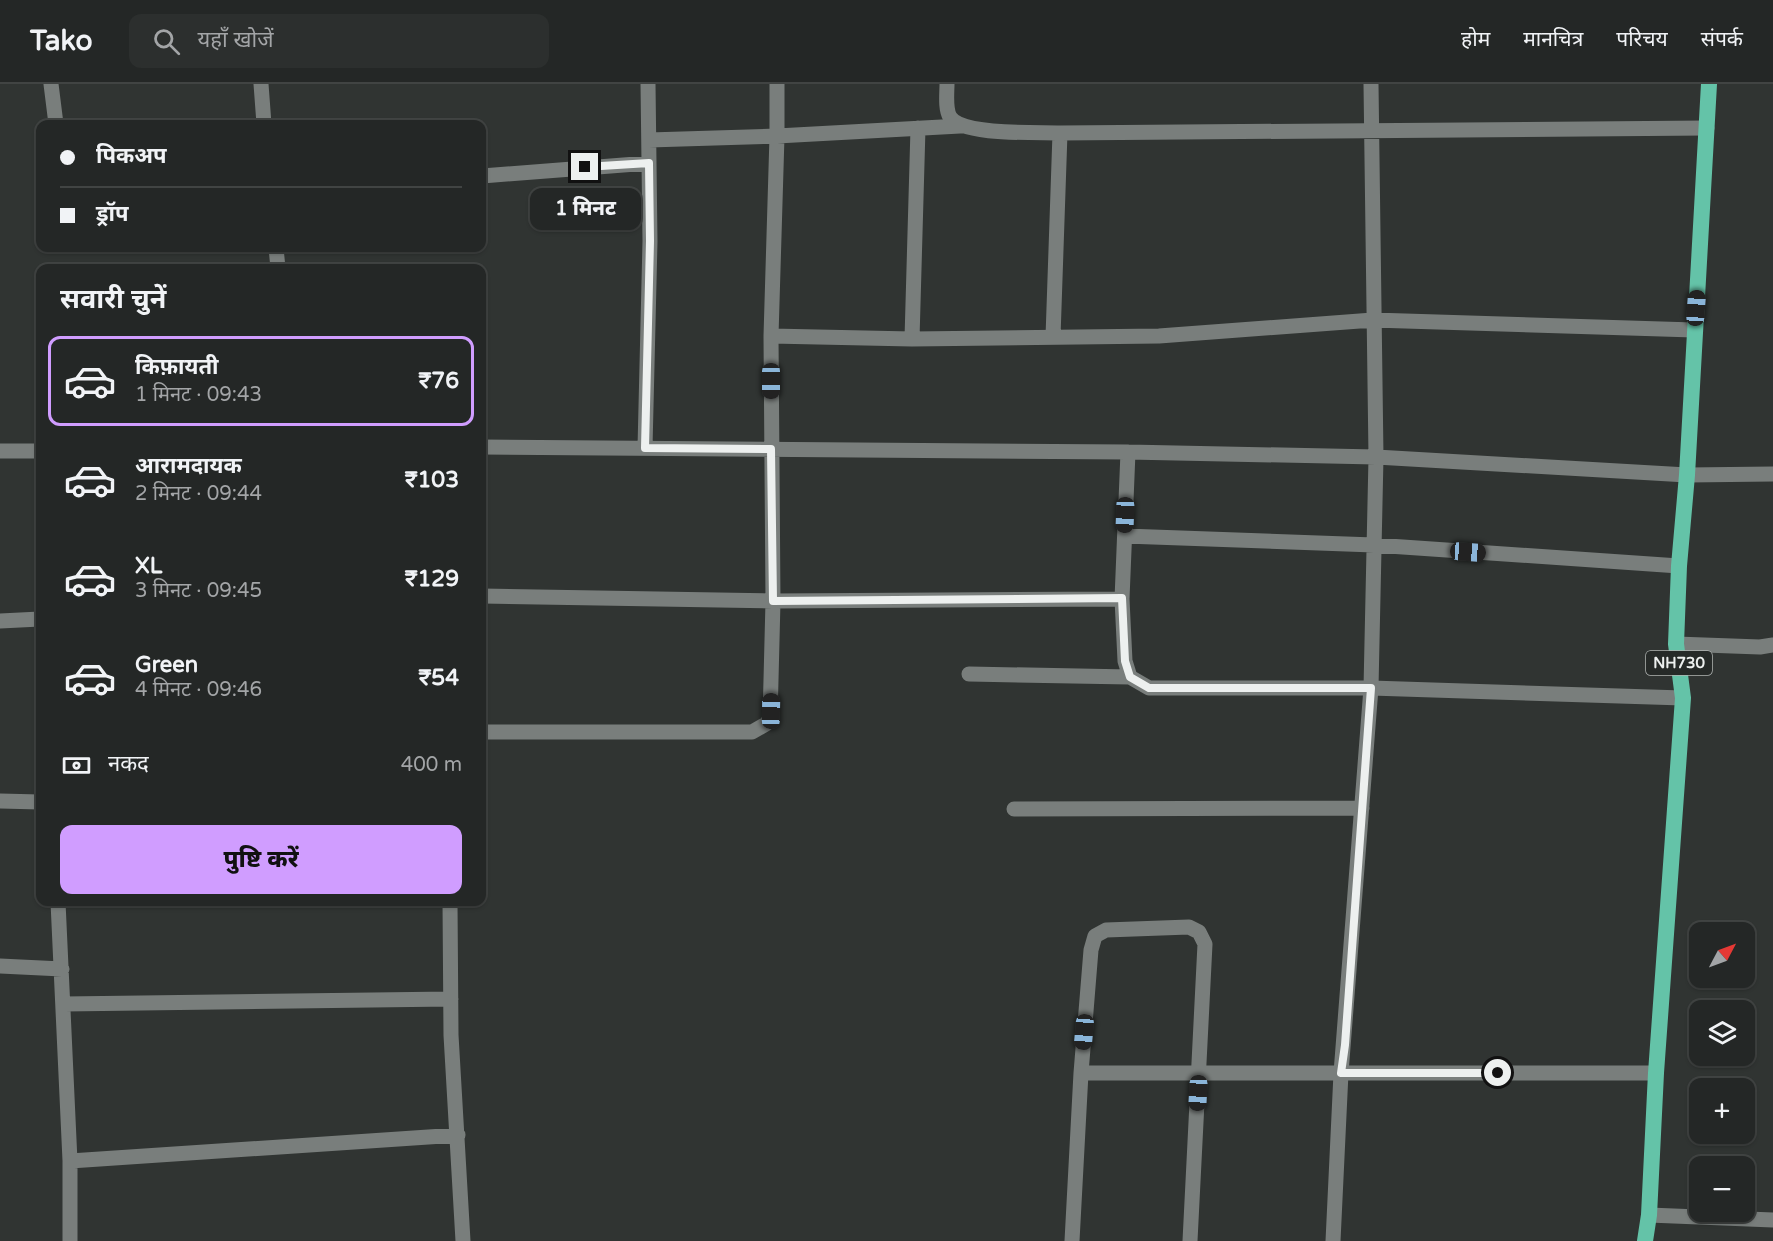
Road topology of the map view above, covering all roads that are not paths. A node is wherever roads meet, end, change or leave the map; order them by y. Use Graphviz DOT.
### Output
graph roads {
  1 [pos="51,84"];
  2 [pos="261,84"];
  3 [pos="648,84"];
  4 [pos="777,84"];
  5 [pos="947,84"];
  6 [pos="1371,84"];
  7 [pos="1709,84"];
  8 [pos="56,120"];
  9 [pos="264,120"];
  10 [pos="960,126"];
  11 [pos="918,128"];
  12 [pos="1707,128"];
  13 [pos="1371,131"];
  14 [pos="1060,133"];
  15 [pos="777,136"];
  16 [pos="649,140"];
  17 [pos="649,163"];
  18 [pos="486,176"];
  19 [pos="1373,320"];
  20 [pos="1694,330"];
  21 [pos="771,336"];
  22 [pos="1053,337"];
  23 [pos="912,339"];
  24 [pos="486,447"];
  25 [pos="645,448"];
  26 [pos="771,449"];
  27 [pos="0,451"];
  28 [pos="36,451"];
  29 [pos="1128,452"];
  30 [pos="1376,457"];
  31 [pos="1773,474"];
  32 [pos="1687,475"];
  33 [pos="1125,536"];
  34 [pos="1374,545"];
  35 [pos="1679,566"];
  36 [pos="486,596"];
  37 [pos="1122,598"];
  38 [pos="773,601"];
  39 [pos="36,619"];
  40 [pos="0,621"];
  41 [pos="1677,644"];
  42 [pos="1773,645"];
  43 [pos="969,674"];
  44 [pos="1130,677"];
  45 [pos="1371,688"];
  46 [pos="1683,698"];
  47 [pos="486,732"];
  48 [pos="0,801"];
  49 [pos="36,801"];
  50 [pos="1362,808"];
  51 [pos="1014,809"];
  52 [pos="58,906"];
  53 [pos="450,906"];
  54 [pos="0,966"];
  55 [pos="62,969"];
  56 [pos="451,999"];
  57 [pos="64,1004"];
  58 [pos="1199,1072"];
  59 [pos="1081,1073"];
  60 [pos="1341,1073"];
  61 [pos="1656,1073"];
  62 [pos="458,1135"];
  63 [pos="70,1161"];
  64 [pos="1649,1215"];
  65 [pos="1773,1220"];
  66 [pos="70,1241"];
  67 [pos="463,1241"];
  68 [pos="1072,1241"];
  69 [pos="1190,1241"];
  70 [pos="1333,1241"];
  71 [pos="1645,1241"];
  1 -- 8 [label="street"];
  2 -- 9 [label="street"];
  3 -- 16 [label="street"];
  4 -- 15 [label="street"];
  5 -- 10 [label="street"];
  6 -- 13 [label="street"];
  7 -- 12 [label="highway, NH730"];
  10 -- 11 [label="street"];
  10 -- 14 [label="street"];
  11 -- 15 [label="street"];
  11 -- 23 [label="street"];
  12 -- 13 [label="street"];
  12 -- 20 [label="highway, NH730"];
  13 -- 14 [label="street"];
  13 -- 19 [label="street"];
  14 -- 22 [label="street"];
  15 -- 16 [label="street"];
  15 -- 21 [label="street"];
  16 -- 17 [label="street"];
  17 -- 18 [label="street"];
  17 -- 25 [label="street"];
  19 -- 20 [label="street"];
  19 -- 22 [label="street"];
  19 -- 30 [label="street"];
  20 -- 32 [label="highway, NH730"];
  21 -- 23 [label="street"];
  21 -- 26 [label="street"];
  22 -- 23 [label="street"];
  24 -- 25 [label="street"];
  25 -- 26 [label="street"];
  26 -- 29 [label="street"];
  26 -- 38 [label="street"];
  27 -- 28 [label="street"];
  29 -- 30 [label="street"];
  29 -- 33 [label="street"];
  30 -- 32 [label="street"];
  30 -- 34 [label="street"];
  31 -- 32 [label="street"];
  32 -- 35 [label="highway, NH730"];
  33 -- 34 [label="street"];
  33 -- 37 [label="street"];
  34 -- 35 [label="street"];
  34 -- 45 [label="street"];
  35 -- 41 [label="highway, NH730"];
  36 -- 38 [label="street"];
  37 -- 38 [label="street"];
  37 -- 44 [label="street"];
  38 -- 47 [label="street"];
  39 -- 40 [label="street"];
  41 -- 42 [label="street"];
  41 -- 46 [label="highway, NH730"];
  43 -- 44 [label="street"];
  44 -- 45 [label="street"];
  45 -- 46 [label="street"];
  45 -- 50 [label="street"];
  46 -- 61 [label="highway, NH730"];
  48 -- 49 [label="street"];
  50 -- 51 [label="street"];
  50 -- 60 [label="street"];
  52 -- 55 [label="street"];
  53 -- 56 [label="street"];
  54 -- 55 [label="street"];
  55 -- 57 [label="street"];
  56 -- 57 [label="street"];
  56 -- 62 [label="street"];
  57 -- 63 [label="street"];
  58 -- 59 [label="street"];
  58 -- 59 [label="street"];
  58 -- 60 [label="street"];
  58 -- 69 [label="street"];
  59 -- 68 [label="street"];
  60 -- 61 [label="street"];
  60 -- 70 [label="street"];
  61 -- 64 [label="highway, NH730"];
  62 -- 63 [label="street"];
  62 -- 67 [label="street"];
  63 -- 66 [label="street"];
  64 -- 65 [label="street"];
  64 -- 71 [label="highway, NH730"];
}
